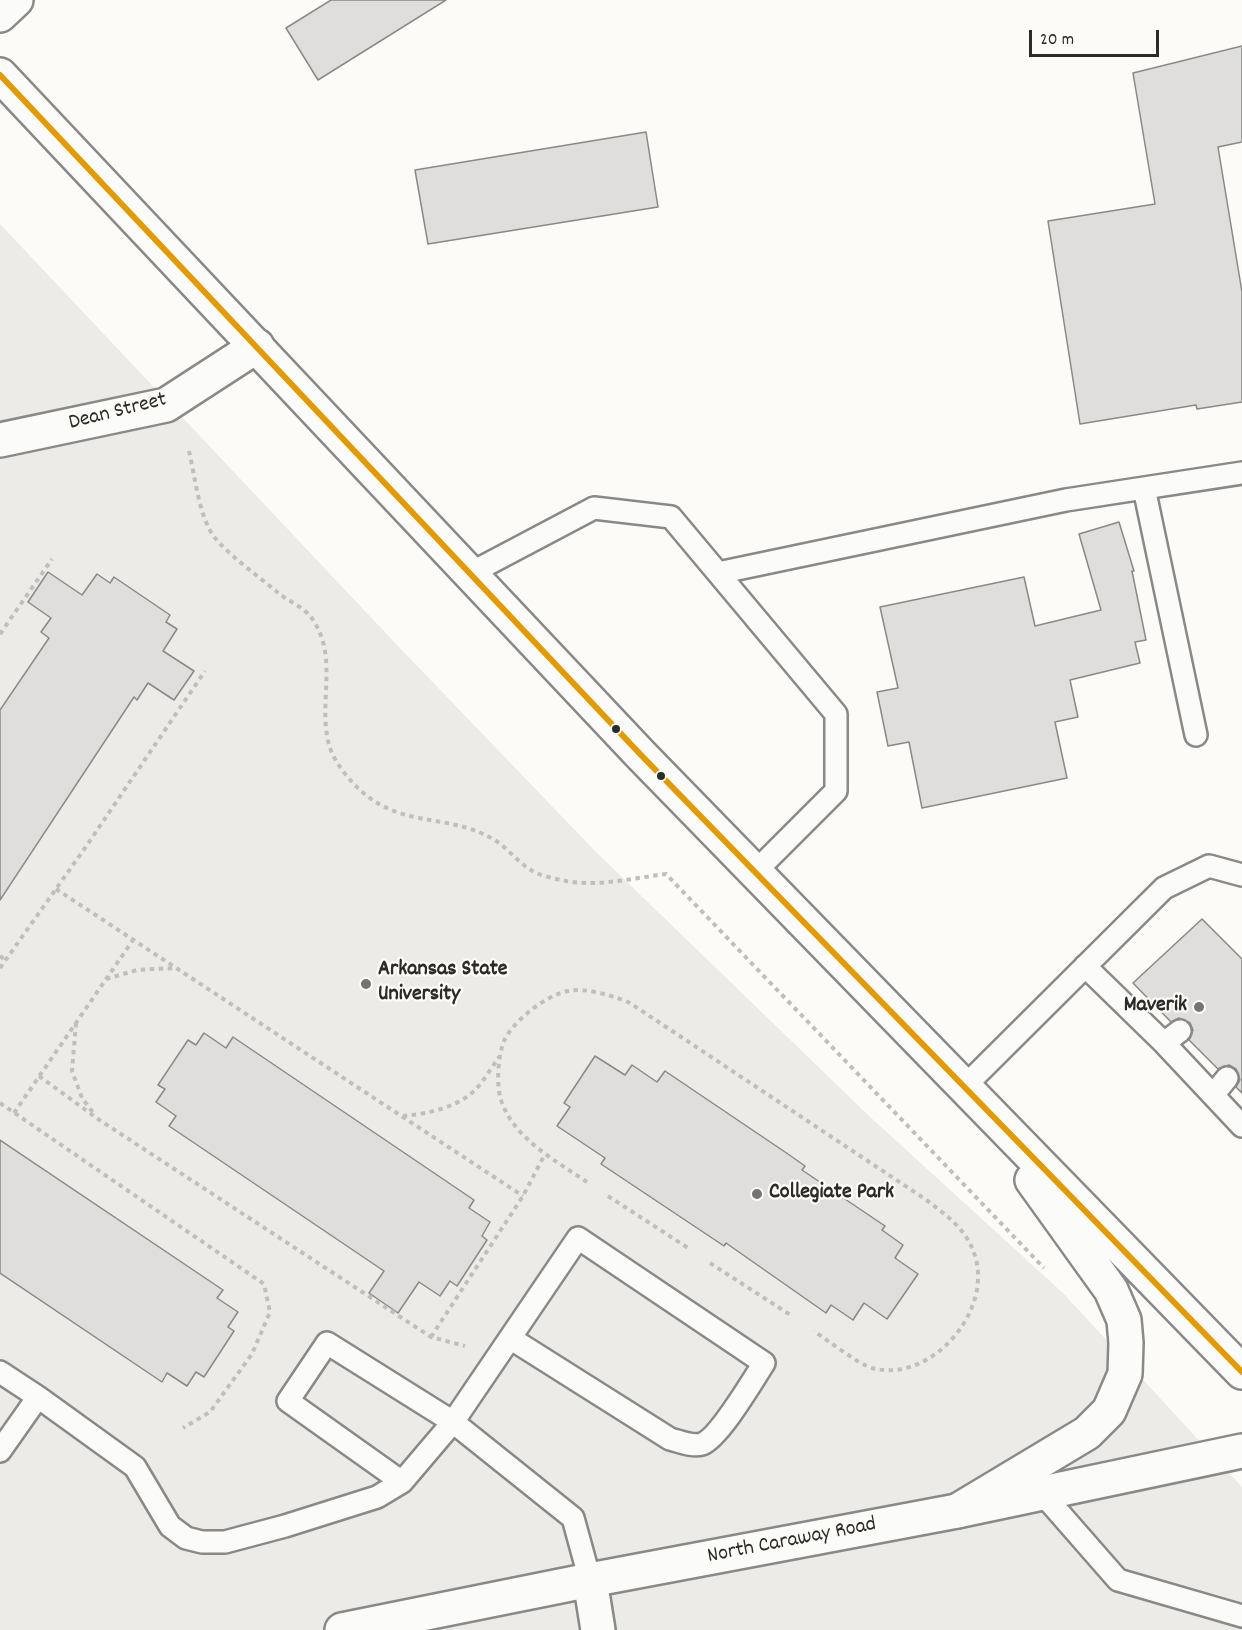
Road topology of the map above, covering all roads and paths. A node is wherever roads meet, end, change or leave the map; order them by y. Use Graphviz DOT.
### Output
graph roads {
  1 [pos="16,0"];
  2 [pos="0,15"];
  3 [pos="0,75"];
  4 [pos="257,346"];
  5 [pos="0,440"];
  6 [pos="189,451"];
  7 [pos="1242,473"];
  8 [pos="1144,488"];
  9 [pos="52,559"];
  10 [pos="718,573"];
  11 [pos="469,574"];
  12 [pos="0,634"];
  13 [pos="205,671"];
  14 [pos="1196,735"];
  15 [pos="755,872"];
  16 [pos="1242,875"];
  17 [pos="56,889"];
  18 [pos="133,940"];
  19 [pos="0,956"];
  20 [pos="5,960"];
  21 [pos="1085,966"];
  22 [pos="0,968"];
  23 [pos="176,968"];
  24 [pos="105,980"];
  25 [pos="76,1022"];
  26 [pos="501,1054"];
  27 [pos="39,1076"];
  28 [pos="1227,1078"];
  29 [pos="964,1087"];
  30 [pos="1213,1095"];
  31 [pos="0,1103"];
  32 [pos="14,1113"];
  33 [pos="401,1116"];
  34 [pos="98,1119"];
  35 [pos="1242,1126"];
  36 [pos="545,1154"];
  37 [pos="586,1182"];
  38 [pos="522,1196"];
  39 [pos="608,1196"];
  40 [pos="688,1248"];
  41 [pos="710,1263"];
  42 [pos="1051,1276"];
  43 [pos="792,1316"];
  44 [pos="814,1331"];
  45 [pos="431,1337"];
  46 [pos="510,1338"];
  47 [pos="465,1346"];
  48 [pos="0,1372"];
  49 [pos="1242,1372"];
  50 [pos="38,1397"];
  51 [pos="453,1422"];
  52 [pos="183,1428"];
  53 [pos="0,1451"];
  54 [pos="1242,1451"];
  55 [pos="402,1482"];
  56 [pos="1041,1492"];
  57 [pos="957,1511"];
  58 [pos="590,1580"];
  59 [pos="1242,1616"];
  60 [pos="342,1630"];
  61 [pos="598,1630"];
  1 -- 2 [label="main road"];
  3 -- 4 [label="main road"];
  4 -- 5 [label="main road, Dean Street"];
  4 -- 11 [label="main road"];
  6 -- 42 [label="path"];
  7 -- 8 [label="lane"];
  8 -- 10 [label="lane"];
  8 -- 14 [label="lane"];
  9 -- 12 [label="path"];
  10 -- 11 [label="lane"];
  10 -- 15 [label="lane"];
  11 -- 15 [label="main road"];
  13 -- 17 [label="path"];
  15 -- 29 [label="main road"];
  16 -- 21 [label="lane"];
  17 -- 18 [label="path"];
  17 -- 20 [label="path"];
  18 -- 23 [label="path"];
  18 -- 24 [label="path"];
  19 -- 20 [label="path"];
  20 -- 22 [label="path"];
  21 -- 29 [label="lane"];
  21 -- 30 [label="lane"];
  23 -- 24 [label="path"];
  23 -- 33 [label="path"];
  24 -- 25 [label="path"];
  25 -- 27 [label="path"];
  25 -- 34 [label="path"];
  26 -- 33 [label="path"];
  26 -- 36 [label="path"];
  26 -- 44 [label="path"];
  27 -- 32 [label="path"];
  27 -- 34 [label="path"];
  28 -- 30 [label="lane"];
  29 -- 49 [label="main road"];
  29 -- 57 [label="main road"];
  30 -- 35 [label="lane"];
  31 -- 32 [label="path"];
  32 -- 52 [label="path"];
  33 -- 38 [label="path"];
  34 -- 45 [label="path"];
  36 -- 37 [label="path"];
  36 -- 38 [label="path"];
  38 -- 45 [label="path"];
  39 -- 40 [label="path"];
  41 -- 43 [label="path"];
  45 -- 47 [label="path"];
  46 -- 46 [label="lane"];
  46 -- 51 [label="lane"];
  48 -- 50 [label="lane"];
  50 -- 53 [label="lane"];
  50 -- 55 [label="lane"];
  51 -- 55 [label="lane"];
  51 -- 55 [label="lane"];
  51 -- 58 [label="lane"];
  54 -- 56 [label="main road, North Caraway Road"];
  56 -- 57 [label="main road, North Caraway Road"];
  56 -- 59 [label="lane"];
  57 -- 58 [label="main road, North Caraway Road"];
  58 -- 60 [label="main road, North Caraway Road"];
  58 -- 61 [label="main road"];
}
